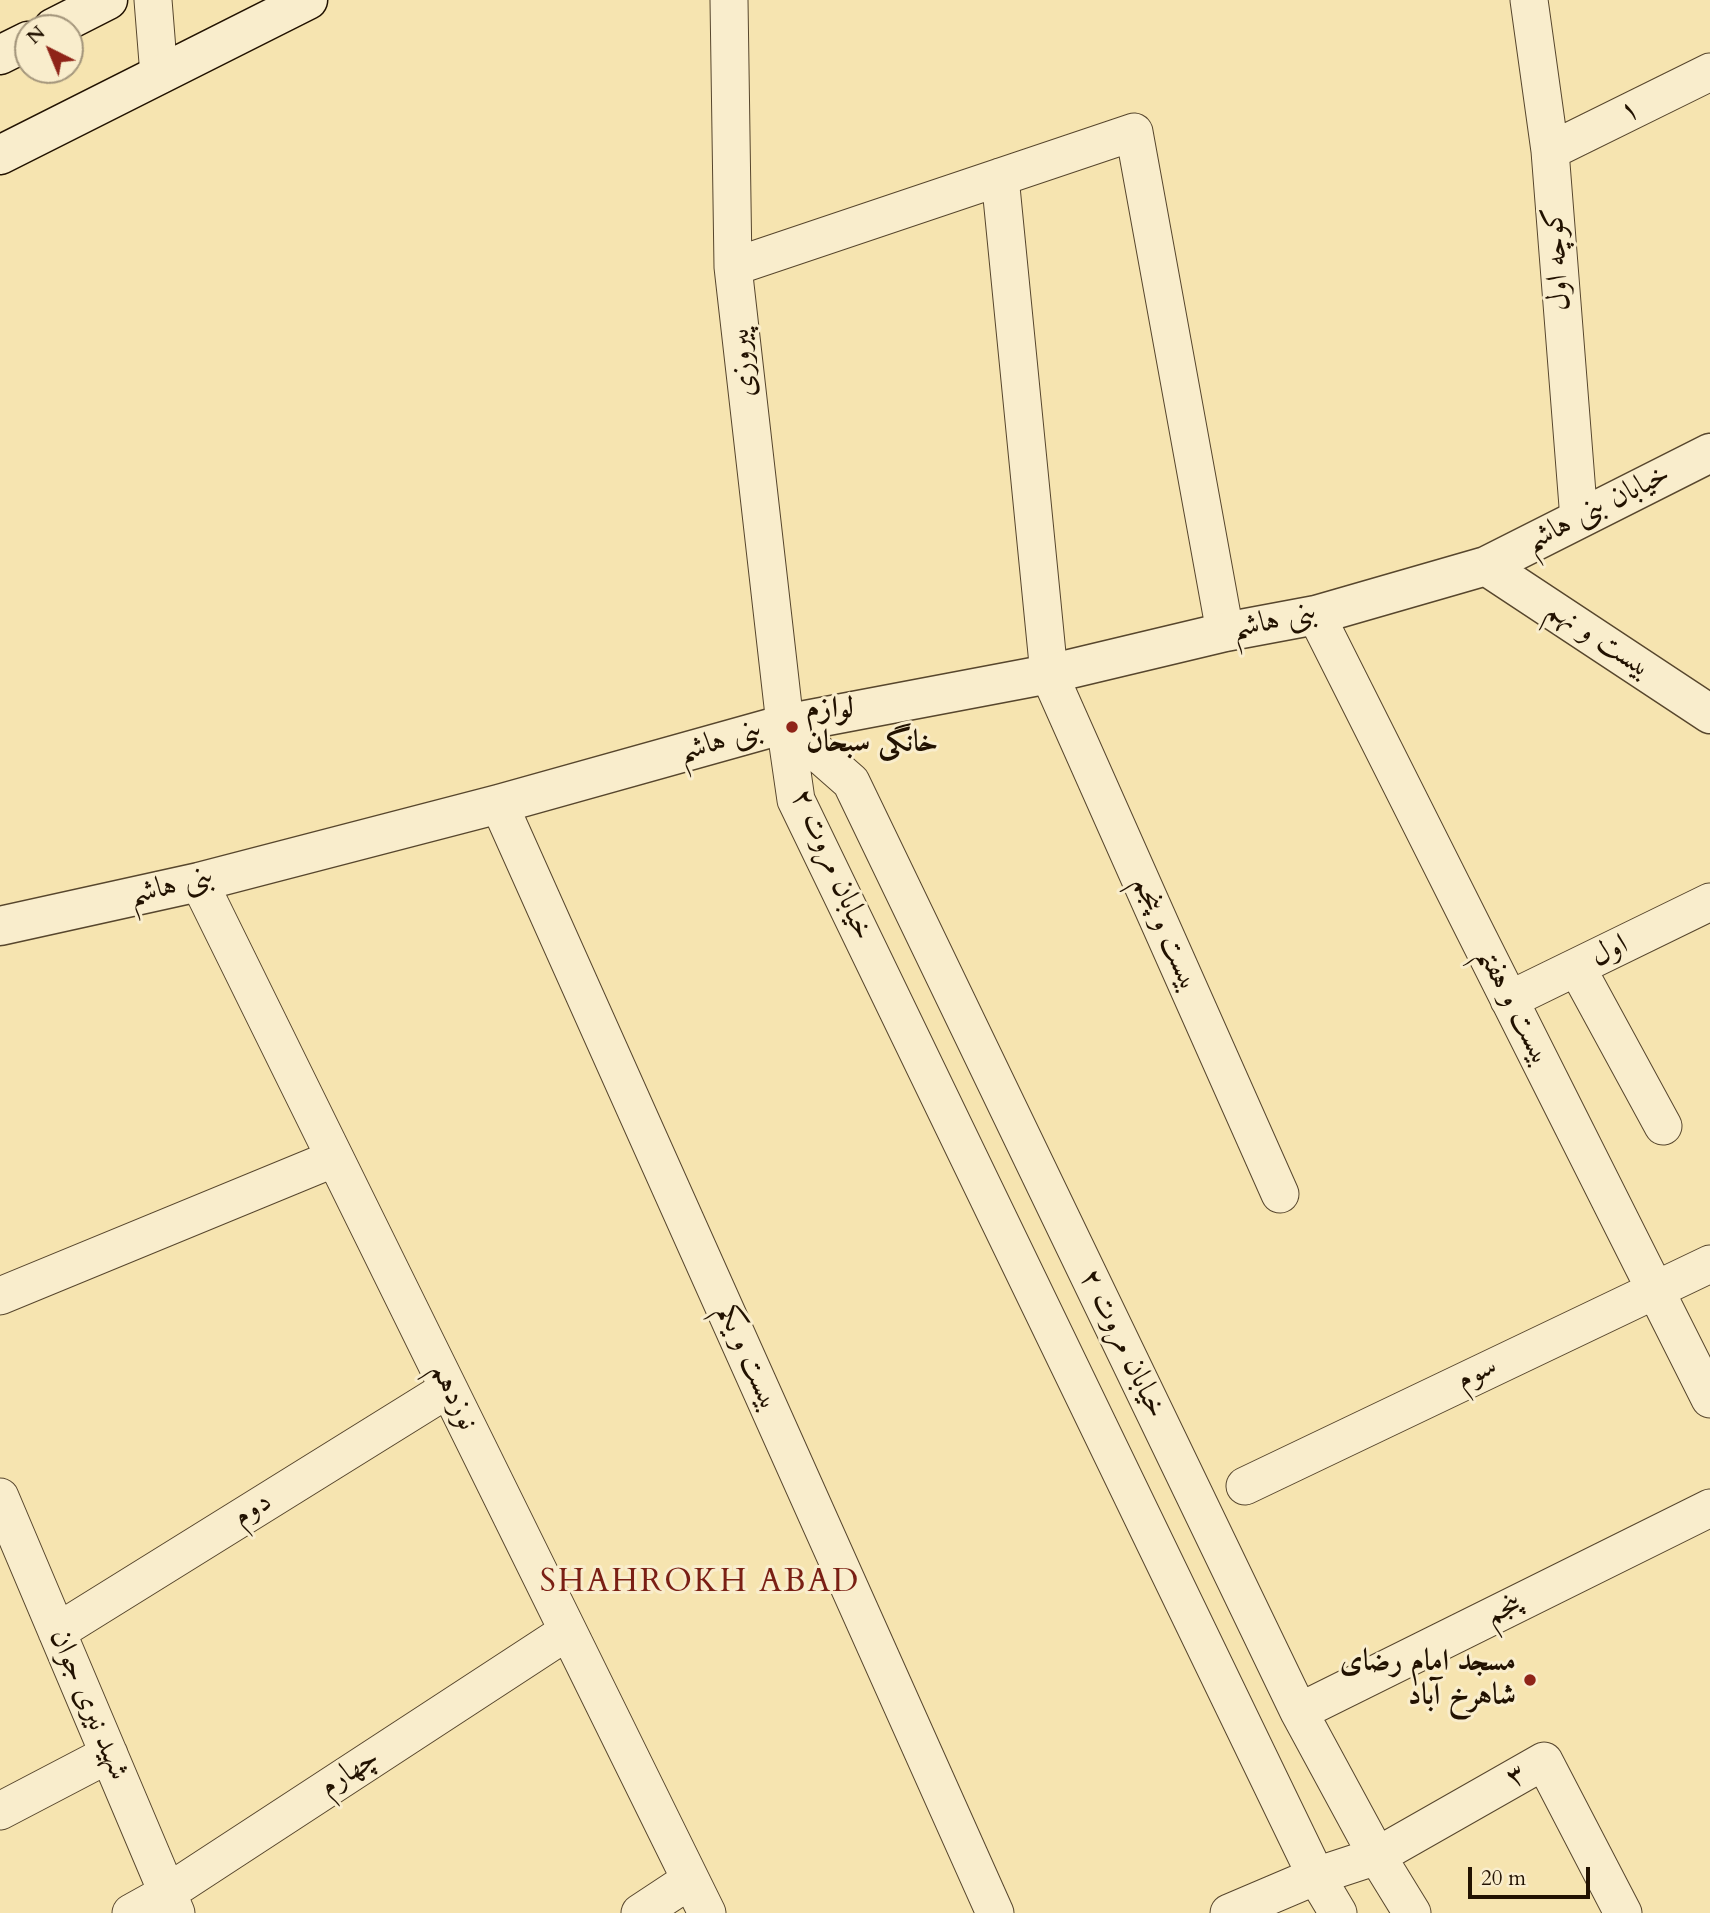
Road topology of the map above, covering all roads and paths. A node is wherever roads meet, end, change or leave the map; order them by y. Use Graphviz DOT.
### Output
graph roads {
  1 [pos="108,0"];
  2 [pos="153,0"];
  3 [pos="308,0"];
  4 [pos="729,0"];
  5 [pos="1529,0"];
  6 [pos="80,14"];
  7 [pos="1710,72"];
  8 [pos="159,75"];
  9 [pos="1550,151"];
  10 [pos="0,155"];
  11 [pos="1000,177"];
  12 [pos="733,268"];
  13 [pos="1710,453"];
  14 [pos="1579,519"];
  15 [pos="1486,566"];
  16 [pos="1315,615"];
  17 [pos="1225,632"];
  18 [pos="1049,674"];
  19 [pos="1710,714"];
  20 [pos="785,724"];
  21 [pos="499,804"];
  22 [pos="198,882"];
  23 [pos="1710,902"];
  24 [pos="0,926"];
  25 [pos="1577,968"];
  26 [pos="1509,1000"];
  27 [pos="1663,1126"];
  28 [pos="335,1158"];
  29 [pos="1280,1194"];
  30 [pos="1710,1264"];
  31 [pos="1655,1289"];
  32 [pos="0,1296"];
  33 [pos="449,1389"];
  34 [pos="1710,1399"];
  35 [pos="1245,1486"];
  36 [pos="0,1497"];
  37 [pos="1710,1508"];
  38 [pos="568,1631"];
  39 [pos="57,1632"];
  40 [pos="1299,1712"];
  41 [pos="109,1754"];
  42 [pos="0,1811"];
  43 [pos="1377,1856"];
  44 [pos="1316,1876"];
  45 [pos="690,1880"];
  46 [pos="171,1903"];
  47 [pos="131,1913"];
  48 [pos="640,1913"];
  49 [pos="707,1913"];
  50 [pos="995,1913"];
  51 [pos="1229,1913"];
  52 [pos="1338,1913"];
  53 [pos="1412,1913"];
  54 [pos="1623,1913"];
  1 -- 6 [label="street"];
  2 -- 8 [label="street"];
  3 -- 8 [label="street"];
  4 -- 12 [label="street, پیروزی"];
  5 -- 9 [label="street, کوچه اول"];
  7 -- 9 [label="street, ۱"];
  8 -- 10 [label="street"];
  9 -- 14 [label="street, کوچه اول"];
  11 -- 12 [label="street"];
  11 -- 17 [label="street"];
  11 -- 18 [label="street, بیست و پنجم"];
  12 -- 20 [label="street, پیروزی"];
  13 -- 14 [label="street, خیابان بنی هاشم"];
  14 -- 15 [label="street, خیابان بنی هاشم"];
  15 -- 16 [label="street, بنی هاشم"];
  15 -- 19 [label="street, بیست و نهم"];
  16 -- 17 [label="street, بنی هاشم"];
  16 -- 26 [label="street, بیست و هفتم"];
  17 -- 18 [label="street, بنی هاشم"];
  18 -- 20 [label="street, بنی هاشم"];
  18 -- 29 [label="street, بیست و پنجم"];
  20 -- 21 [label="street, بنی هاشم"];
  20 -- 40 [label="street, خیابان مروت ۲"];
  20 -- 44 [label="street, خیابان مروت ۲"];
  21 -- 22 [label="street, بنی هاشم"];
  21 -- 50 [label="street, بیست و یکم"];
  22 -- 24 [label="street, بنی هاشم"];
  22 -- 28 [label="street, نوزدهم"];
  23 -- 25 [label="street, اول"];
  25 -- 26 [label="street, اول"];
  25 -- 27 [label="street"];
  26 -- 31 [label="street, بیست و هفتم"];
  28 -- 32 [label="street"];
  28 -- 33 [label="street, نوزدهم"];
  30 -- 31 [label="street, سوم"];
  31 -- 34 [label="street, بیست و هفتم"];
  31 -- 35 [label="street, سوم"];
  33 -- 38 [label="street, نوزدهم"];
  33 -- 39 [label="street, دوم"];
  36 -- 39 [label="street, شهید نیری جوان"];
  37 -- 40 [label="street, پنجم"];
  38 -- 45 [label="street, نوزدهم"];
  38 -- 46 [label="street, چهارم"];
  39 -- 41 [label="street, شهید نیری جوان"];
  40 -- 43 [label="street, خیابان مروت ۲"];
  41 -- 42 [label="street"];
  41 -- 46 [label="street, شهید نیری جوان"];
  43 -- 44 [label="street"];
  43 -- 53 [label="street, خیابان مروت ۲"];
  43 -- 54 [label="street, ۳"];
  44 -- 51 [label="street"];
  44 -- 52 [label="street, خیابان مروت ۲"];
  45 -- 48 [label="street"];
  45 -- 49 [label="street, نوزدهم"];
  46 -- 47 [label="street, چهارم"];
}
